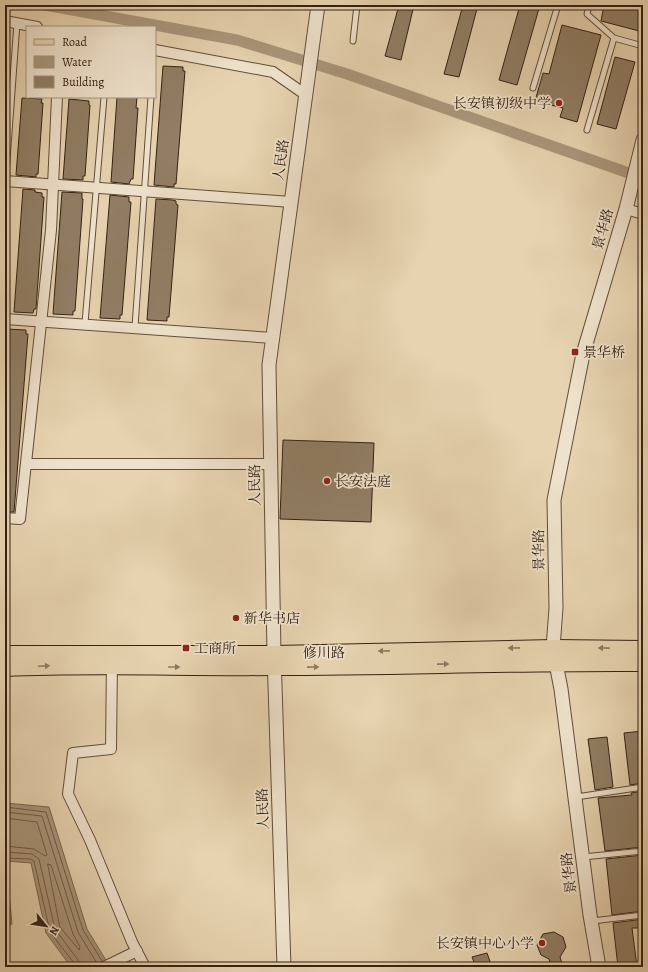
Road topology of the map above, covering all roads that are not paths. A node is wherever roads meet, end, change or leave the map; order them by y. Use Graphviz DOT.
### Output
graph roads {
  1 [pos="318,5"];
  2 [pos="357,5"];
  3 [pos="558,5"];
  4 [pos="589,5"];
  5 [pos="5,21"];
  6 [pos="17,23"];
  7 [pos="32,26"];
  8 [pos="614,38"];
  9 [pos="353,40"];
  10 [pos="643,46"];
  11 [pos="156,50"];
  12 [pos="533,88"];
  13 [pos="306,92"];
  14 [pos="56,98"];
  15 [pos="104,98"];
  16 [pos="151,98"];
  17 [pos="587,130"];
  18 [pos="643,140"];
  19 [pos="5,181"];
  20 [pos="53,185"];
  21 [pos="5,187"];
  22 [pos="96,188"];
  23 [pos="144,192"];
  24 [pos="291,202"];
  25 [pos="626,208"];
  26 [pos="643,214"];
  27 [pos="5,319"];
  28 [pos="41,321"];
  29 [pos="85,323"];
  30 [pos="134,327"];
  31 [pos="273,338"];
  32 [pos="26,464"];
  33 [pos="271,464"];
  34 [pos="5,518"];
  35 [pos="643,649"];
  36 [pos="5,654"];
  37 [pos="555,655"];
  38 [pos="112,661"];
  39 [pos="274,661"];
  40 [pos="643,663"];
  41 [pos="5,668"];
  42 [pos="643,787"];
  43 [pos="576,797"];
  44 [pos="643,851"];
  45 [pos="583,857"];
  46 [pos="643,915"];
  47 [pos="591,921"];
  48 [pos="137,951"];
  49 [pos="104,967"];
  50 [pos="145,967"];
  51 [pos="284,967"];
  52 [pos="599,967"];
  1 -- 13 [label="street, 人民路"];
  2 -- 9 [label="lane"];
  3 -- 12 [label="lane"];
  4 -- 8 [label="lane"];
  5 -- 6 [label="street"];
  6 -- 7 [label="street"];
  6 -- 19 [label="lane"];
  8 -- 10 [label="lane"];
  8 -- 17 [label="lane"];
  11 -- 13 [label="street"];
  13 -- 24 [label="street, 人民路"];
  14 -- 20 [label="street"];
  15 -- 22 [label="lane"];
  16 -- 23 [label="lane"];
  18 -- 25 [label="street, 景华路"];
  19 -- 20 [label="street"];
  19 -- 21 [label="lane"];
  20 -- 22 [label="street"];
  20 -- 28 [label="street"];
  22 -- 23 [label="street"];
  22 -- 29 [label="lane"];
  23 -- 24 [label="street"];
  23 -- 30 [label="lane"];
  24 -- 31 [label="street, 人民路"];
  25 -- 26 [label="street"];
  25 -- 37 [label="street, 景华路"];
  27 -- 28 [label="street"];
  28 -- 29 [label="street"];
  28 -- 32 [label="street"];
  29 -- 30 [label="street"];
  30 -- 31 [label="street"];
  31 -- 33 [label="street, 人民路"];
  32 -- 33 [label="street"];
  32 -- 34 [label="street"];
  33 -- 39 [label="street, 人民路"];
  35 -- 37 [label="main road, 修川路, one-way"];
  36 -- 38 [label="main road, 修川路"];
  37 -- 39 [label="main road, 修川路"];
  37 -- 40 [label="main road, 修川路"];
  37 -- 43 [label="street, 景华路"];
  38 -- 39 [label="main road, 修川路"];
  41 -- 38 [label="main road, 修川路, one-way"];
  38 -- 48 [label="street"];
  39 -- 51 [label="street, 人民路"];
  42 -- 43 [label="lane"];
  43 -- 45 [label="street, 景华路"];
  44 -- 45 [label="lane"];
  45 -- 47 [label="street, 景华路"];
  46 -- 47 [label="lane"];
  47 -- 52 [label="street, 景华路"];
  48 -- 49 [label="street"];
  48 -- 50 [label="street"];
}
